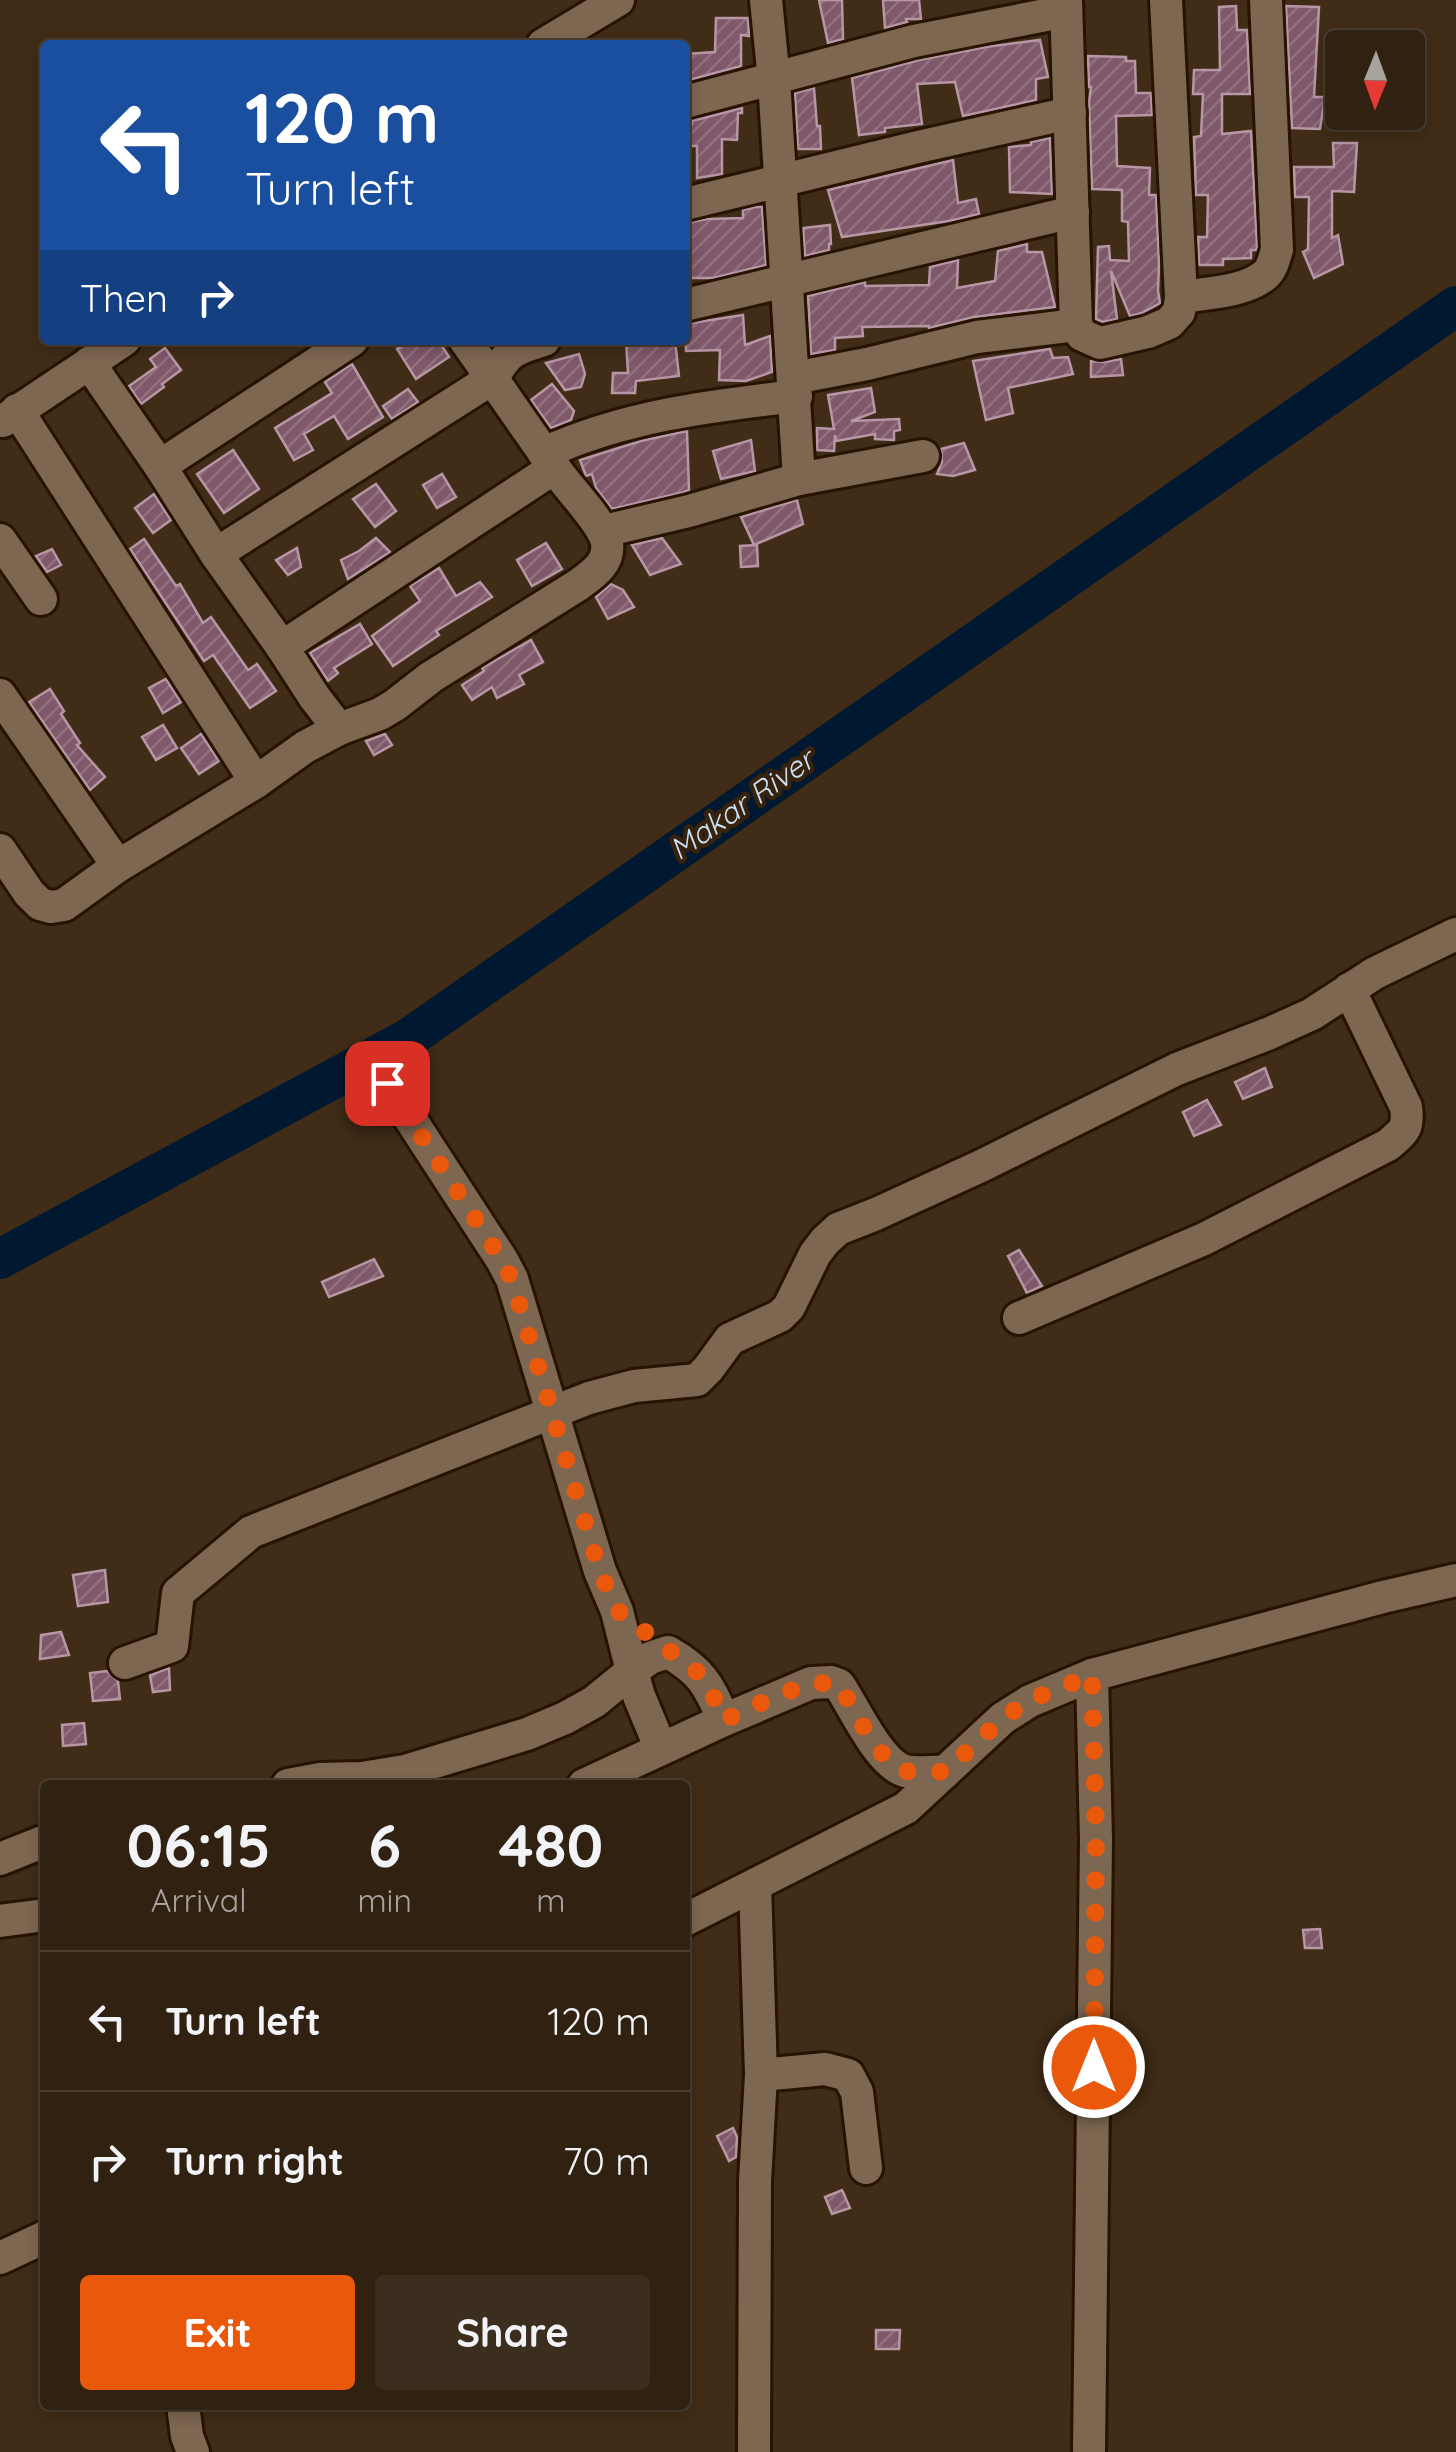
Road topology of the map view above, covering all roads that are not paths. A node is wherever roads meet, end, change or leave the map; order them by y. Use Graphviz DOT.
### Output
graph roads {
  1 [pos="618,0"];
  2 [pos="766,0"];
  3 [pos="1166,0"];
  4 [pos="1266,0"];
  5 [pos="1066,6"];
  6 [pos="551,40"];
  7 [pos="774,80"];
  8 [pos="690,101"];
  9 [pos="1070,113"];
  10 [pos="780,181"];
  11 [pos="690,203"];
  12 [pos="1073,212"];
  13 [pos="786,280"];
  14 [pos="1180,297"];
  15 [pos="690,304"];
  16 [pos="1076,324"];
  17 [pos="116,345"];
  18 [pos="344,345"];
  19 [pos="469,345"];
  20 [pos="526,345"];
  21 [pos="89,363"];
  22 [pos="493,378"];
  23 [pos="795,387"];
  24 [pos="9,417"];
  25 [pos="923,456"];
  26 [pos="549,460"];
  27 [pos="160,466"];
  28 [pos="799,479"];
  29 [pos="604,531"];
  30 [pos="0,540"];
  31 [pos="216,554"];
  32 [pos="41,599"];
  33 [pos="282,646"];
  34 [pos="0,695"];
  35 [pos="339,729"];
  36 [pos="256,782"];
  37 [pos="0,850"];
  38 [pos="118,866"];
  39 [pos="1456,934"];
  40 [pos="1349,989"];
  41 [pos="387,1083"];
  42 [pos="1020,1318"];
  43 [pos="553,1411"];
  44 [pos="1456,1580"];
  45 [pos="618,1611"];
  46 [pos="668,1652"];
  47 [pos="125,1663"];
  48 [pos="632,1672"];
  49 [pos="1092,1675"];
  50 [pos="724,1720"];
  51 [pos="661,1748"];
  52 [pos="903,1770"];
  53 [pos="945,1772"];
  54 [pos="315,1780"];
  55 [pos="594,1780"];
  56 [pos="906,1808"];
  57 [pos="40,1844"];
  58 [pos="0,1858"];
  59 [pos="755,1885"];
  60 [pos="40,1916"];
  61 [pos="690,1918"];
  62 [pos="0,1921"];
  63 [pos="761,2075"];
  64 [pos="866,2168"];
  65 [pos="40,2238"];
  66 [pos="0,2258"];
  67 [pos="183,2410"];
  68 [pos="193,2452"];
  69 [pos="754,2452"];
  70 [pos="1089,2452"];
  1 -- 6 [label="street"];
  2 -- 7 [label="street"];
  3 -- 14 [label="street"];
  4 -- 14 [label="street"];
  5 -- 7 [label="street"];
  5 -- 9 [label="street"];
  7 -- 8 [label="street"];
  7 -- 10 [label="street"];
  9 -- 10 [label="street"];
  9 -- 12 [label="street"];
  10 -- 11 [label="street"];
  10 -- 13 [label="street"];
  12 -- 13 [label="street"];
  12 -- 16 [label="street"];
  13 -- 15 [label="street"];
  13 -- 23 [label="street"];
  14 -- 16 [label="street"];
  16 -- 23 [label="street"];
  17 -- 21 [label="street"];
  18 -- 27 [label="street"];
  19 -- 22 [label="street"];
  20 -- 22 [label="street"];
  21 -- 24 [label="street"];
  21 -- 27 [label="street"];
  22 -- 26 [label="street"];
  22 -- 31 [label="street"];
  23 -- 26 [label="street"];
  23 -- 28 [label="street"];
  24 -- 36 [label="street"];
  25 -- 28 [label="street"];
  26 -- 29 [label="street"];
  26 -- 33 [label="street"];
  27 -- 31 [label="street"];
  28 -- 29 [label="street"];
  29 -- 35 [label="street"];
  30 -- 32 [label="street"];
  31 -- 33 [label="street"];
  33 -- 35 [label="street"];
  34 -- 38 [label="street"];
  35 -- 36 [label="street"];
  36 -- 38 [label="street"];
  37 -- 38 [label="street"];
  39 -- 40 [label="street"];
  40 -- 42 [label="street"];
  40 -- 43 [label="street"];
  41 -- 43 [label="street"];
  43 -- 45 [label="street"];
  43 -- 47 [label="street"];
  44 -- 49 [label="street"];
  45 -- 46 [label="street"];
  45 -- 48 [label="street"];
  46 -- 48 [label="street"];
  46 -- 50 [label="street"];
  48 -- 51 [label="street"];
  48 -- 54 [label="street"];
  49 -- 53 [label="street"];
  49 -- 70 [label="street"];
  50 -- 51 [label="street"];
  50 -- 52 [label="street"];
  51 -- 55 [label="street"];
  52 -- 53 [label="street"];
  52 -- 56 [label="street"];
  53 -- 56 [label="street"];
  56 -- 59 [label="street"];
  57 -- 58 [label="street"];
  59 -- 61 [label="street"];
  59 -- 63 [label="street"];
  60 -- 62 [label="street"];
  63 -- 64 [label="street"];
  63 -- 69 [label="street"];
  65 -- 66 [label="street"];
  67 -- 68 [label="street"];
}
